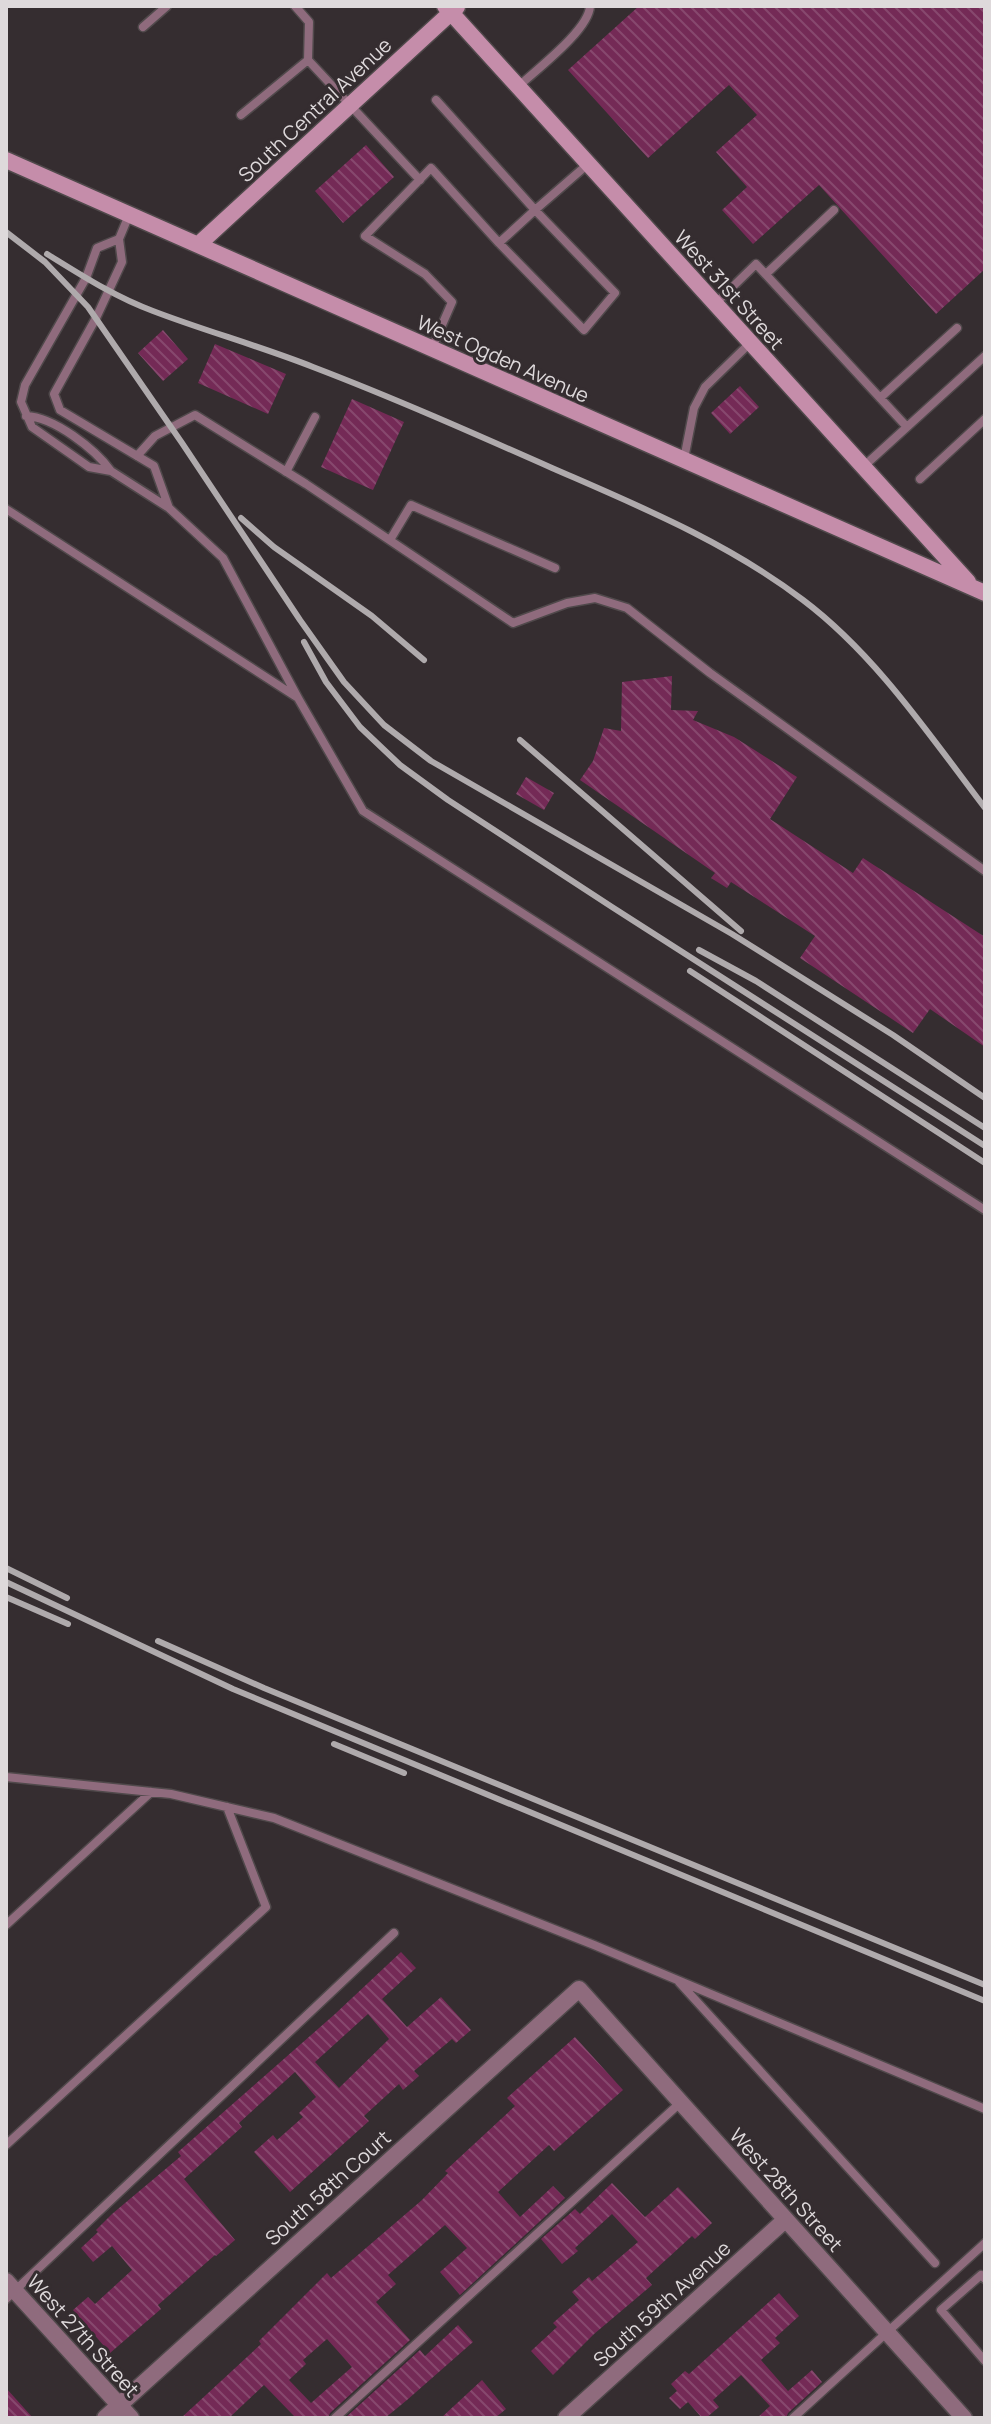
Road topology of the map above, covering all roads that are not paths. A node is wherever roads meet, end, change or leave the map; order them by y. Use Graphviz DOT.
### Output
graph roads {
  1 [pos="167,6"];
  2 [pos="295,6"];
  3 [pos="590,6"];
  4 [pos="451,8"];
  5 [pos="143,27"];
  6 [pos="308,60"];
  7 [pos="518,87"];
  8 [pos="436,100"];
  9 [pos="350,106"];
  10 [pos="241,115"];
  11 [pos="6,160"];
  12 [pos="588,164"];
  13 [pos="420,180"];
  14 [pos="535,210"];
  15 [pos="834,210"];
  16 [pos="129,214"];
  17 [pos="119,239"];
  18 [pos="499,243"];
  19 [pos="199,244"];
  20 [pos="766,274"];
  21 [pos="715,304"];
  22 [pos="957,328"];
  23 [pos="750,343"];
  24 [pos="432,349"];
  25 [pos="985,356"];
  26 [pos="880,398"];
  27 [pos="26,416"];
  28 [pos="315,417"];
  29 [pos="985,419"];
  30 [pos="907,427"];
  31 [pos="137,456"];
  32 [pos="683,460"];
  33 [pos="863,467"];
  34 [pos="111,471"];
  35 [pos="286,472"];
  36 [pos="920,479"];
  37 [pos="169,508"];
  38 [pos="6,509"];
  39 [pos="390,540"];
  40 [pos="555,568"];
  41 [pos="982,594"];
  42 [pos="298,698"];
  43 [pos="985,871"];
  44 [pos="985,1210"];
  45 [pos="6,1777"];
  46 [pos="151,1792"];
  47 [pos="227,1807"];
  48 [pos="6,1925"];
  49 [pos="394,1933"];
  50 [pos="677,1979"];
  51 [pos="579,1989"];
  52 [pos="680,2103"];
  53 [pos="985,2109"];
  54 [pos="6,2145"];
  55 [pos="785,2220"];
  56 [pos="985,2243"];
  57 [pos="935,2263"];
  58 [pos="985,2279"];
  59 [pos="9,2290"];
  60 [pos="887,2332"];
  61 [pos="985,2361"];
  62 [pos="119,2405"];
  63 [pos="105,2418"];
  64 [pos="131,2418"];
  65 [pos="335,2418"];
  66 [pos="566,2418"];
  67 [pos="793,2418"];
  68 [pos="964,2418"];
  1 -- 5 [label="lane"];
  2 -- 6 [label="lane"];
  3 -- 7 [label="lane"];
  4 -- 7 [label="main road, West 31st Street"];
  4 -- 9 [label="main road, South Central Avenue"];
  6 -- 9 [label="lane"];
  6 -- 10 [label="lane"];
  7 -- 12 [label="main road, West 31st Street"];
  8 -- 14 [label="lane"];
  9 -- 13 [label="lane"];
  9 -- 19 [label="main road, South Central Avenue"];
  11 -- 16 [label="main road, West Ogden Avenue"];
  12 -- 14 [label="lane"];
  12 -- 21 [label="main road, West 31st Street"];
  13 -- 18 [label="lane"];
  13 -- 24 [label="lane"];
  14 -- 18 [label="lane"];
  14 -- 18 [label="lane"];
  15 -- 20 [label="lane"];
  16 -- 17 [label="lane"];
  16 -- 19 [label="main road, West Ogden Avenue"];
  17 -- 27 [label="lane"];
  17 -- 31 [label="lane"];
  19 -- 24 [label="main road, West Ogden Avenue"];
  20 -- 21 [label="lane"];
  20 -- 26 [label="lane"];
  21 -- 23 [label="main road, West 31st Street"];
  22 -- 26 [label="lane"];
  23 -- 32 [label="lane"];
  23 -- 33 [label="main road, West 31st Street"];
  24 -- 32 [label="main road, West Ogden Avenue"];
  25 -- 30 [label="lane"];
  26 -- 30 [label="lane"];
  27 -- 34 [label="lane"];
  27 -- 34 [label="lane"];
  28 -- 35 [label="lane"];
  29 -- 36 [label="lane"];
  30 -- 33 [label="lane"];
  31 -- 35 [label="lane"];
  31 -- 37 [label="lane"];
  32 -- 41 [label="main road, West Ogden Avenue"];
  33 -- 41 [label="main road, West 31st Street"];
  34 -- 37 [label="lane"];
  35 -- 39 [label="lane"];
  37 -- 42 [label="lane"];
  38 -- 42 [label="lane"];
  39 -- 40 [label="lane"];
  39 -- 43 [label="lane"];
  42 -- 44 [label="lane"];
  45 -- 46 [label="lane"];
  46 -- 47 [label="lane"];
  46 -- 48 [label="lane"];
  47 -- 50 [label="lane"];
  47 -- 54 [label="lane"];
  49 -- 59 [label="lane"];
  50 -- 53 [label="lane"];
  50 -- 57 [label="lane"];
  51 -- 52 [label="street, West 28th Street"];
  51 -- 62 [label="street, South 58th Court"];
  52 -- 55 [label="street, West 28th Street"];
  52 -- 65 [label="lane"];
  55 -- 60 [label="street, West 28th Street"];
  55 -- 66 [label="street, South 59th Avenue"];
  56 -- 60 [label="lane"];
  58 -- 61 [label="lane"];
  59 -- 62 [label="street, West 27th Street"];
  60 -- 67 [label="lane"];
  60 -- 68 [label="street, West 28th Street"];
  62 -- 63 [label="street, South 58th Court"];
  62 -- 64 [label="street, West 27th Street"];
}
